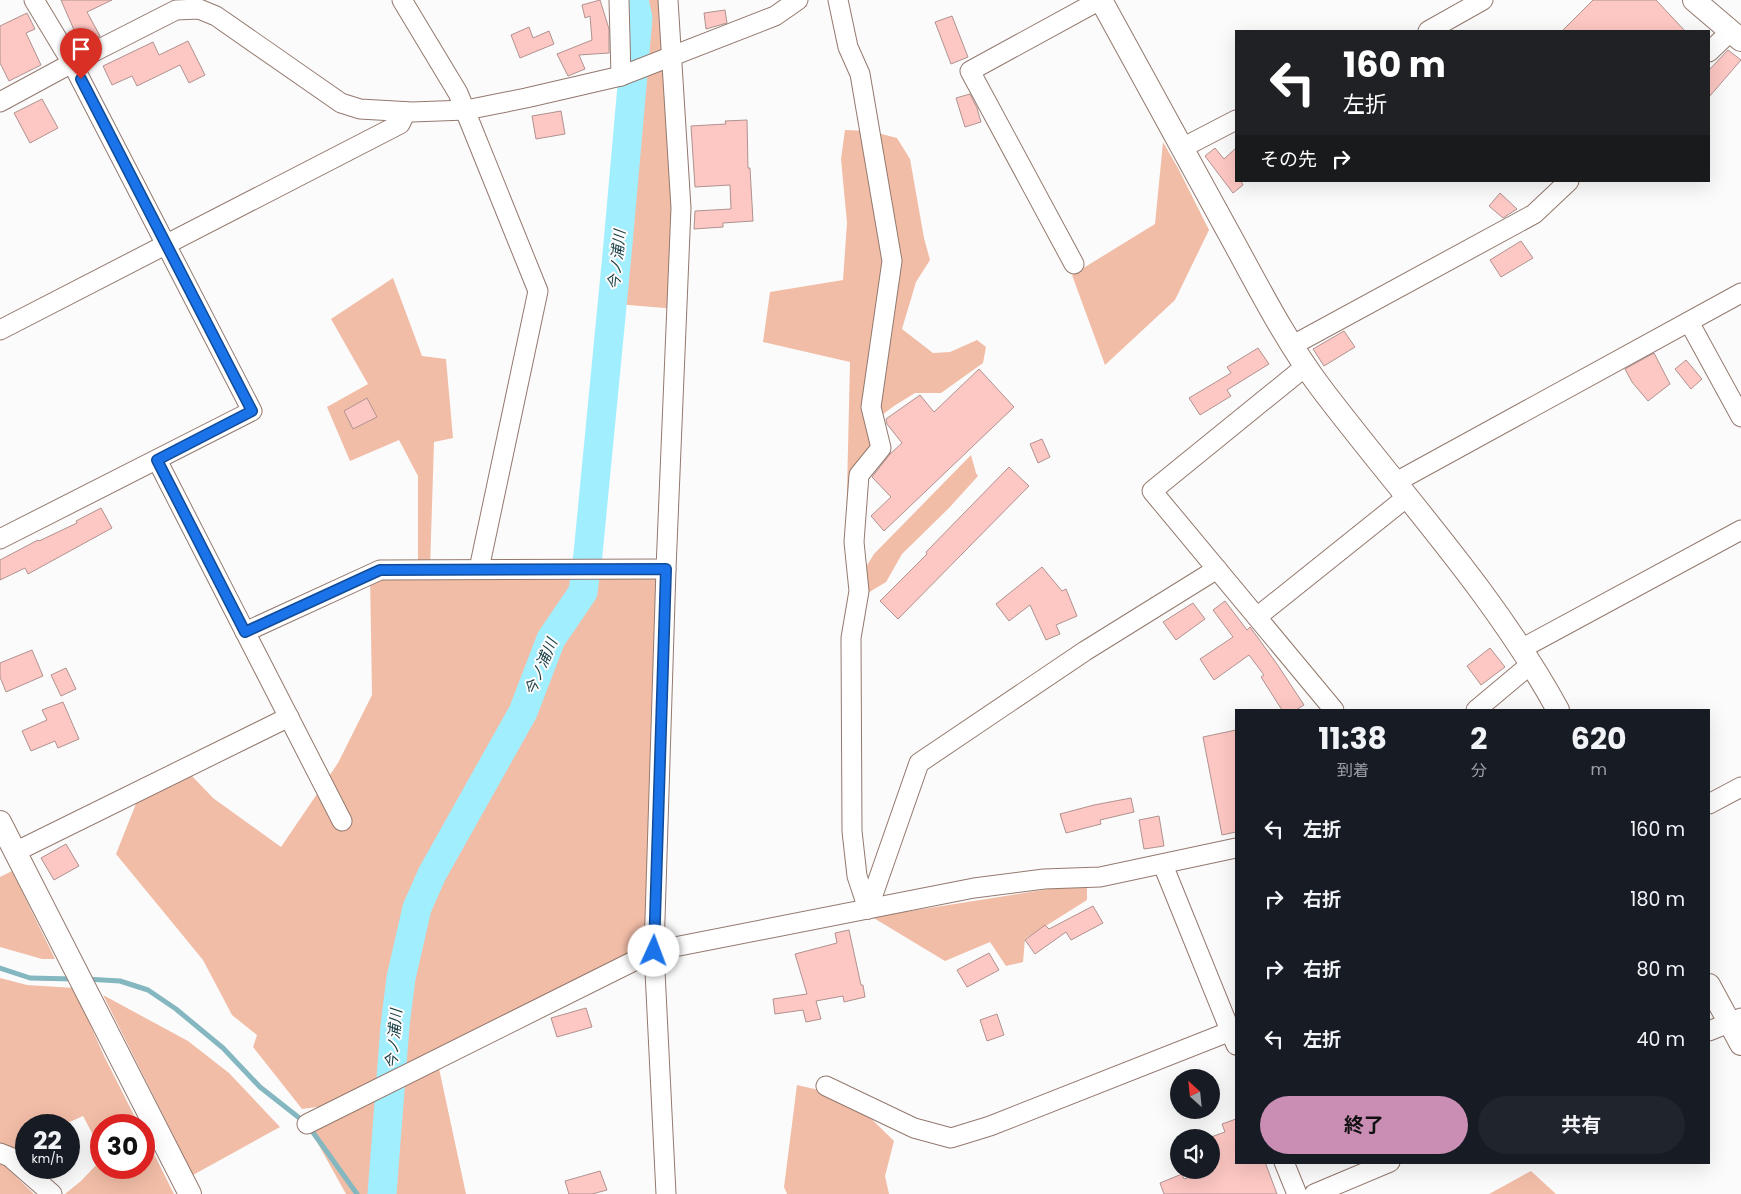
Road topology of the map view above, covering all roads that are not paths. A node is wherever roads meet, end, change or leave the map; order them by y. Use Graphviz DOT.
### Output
graph roads {
  1 [pos="34,0"];
  2 [pos="402,0"];
  3 [pos="619,0"];
  4 [pos="668,0"];
  5 [pos="798,0"];
  6 [pos="838,0"];
  7 [pos="1101,0"];
  8 [pos="1484,0"];
  9 [pos="1694,0"];
  10 [pos="1430,30"];
  11 [pos="1736,35"];
  12 [pos="1710,51"];
  13 [pos="671,56"];
  14 [pos="72,63"];
  15 [pos="621,76"];
  16 [pos="0,102"];
  17 [pos="466,110"];
  18 [pos="406,112"];
  19 [pos="1235,121"];
  20 [pos="1182,148"];
  21 [pos="1568,182"];
  22 [pos="165,244"];
  23 [pos="1074,264"];
  24 [pos="1741,293"];
  25 [pos="1689,322"];
  26 [pos="0,330"];
  27 [pos="1293,346"];
  28 [pos="1306,366"];
  29 [pos="1741,417"];
  30 [pos="157,460"];
  31 [pos="1401,489"];
  32 [pos="1741,530"];
  33 [pos="0,538"];
  34 [pos="666,569"];
  35 [pos="1217,569"];
  36 [pos="479,570"];
  37 [pos="1257,617"];
  38 [pos="245,632"];
  39 [pos="1526,656"];
  40 [pos="1333,709"];
  41 [pos="1477,709"];
  42 [pos="1557,709"];
  43 [pos="289,718"];
  44 [pos="1741,786"];
  45 [pos="1710,803"];
  46 [pos="342,820"];
  47 [pos="0,822"];
  48 [pos="1235,848"];
  49 [pos="15,852"];
  50 [pos="1163,865"];
  51 [pos="868,909"];
  52 [pos="654,951"];
  53 [pos="1710,988"];
  54 [pos="1726,1023"];
  55 [pos="1234,1035"];
  56 [pos="1741,1044"];
  57 [pos="826,1086"];
  58 [pos="307,1124"];
  59 [pos="0,1153"];
  60 [pos="1285,1164"];
  61 [pos="1385,1164"];
  62 [pos="185,1192"];
  63 [pos="52,1194"];
  64 [pos="666,1194"];
  65 [pos="1297,1194"];
  66 [pos="1314,1194"];
  1 -- 14 [label="street"];
  2 -- 17 [label="street"];
  3 -- 15 [label="street"];
  4 -- 13 [label="street"];
  5 -- 13 [label="street"];
  6 -- 51 [label="street"];
  7 -- 20 [label="street"];
  7 -- 23 [label="street"];
  8 -- 10 [label="street"];
  9 -- 11 [label="street"];
  11 -- 12 [label="street"];
  13 -- 15 [label="street"];
  13 -- 34 [label="street"];
  14 -- 16 [label="street"];
  14 -- 18 [label="street"];
  14 -- 22 [label="street"];
  15 -- 17 [label="street"];
  17 -- 18 [label="street"];
  17 -- 36 [label="street"];
  18 -- 22 [label="street"];
  19 -- 20 [label="street"];
  20 -- 27 [label="street"];
  21 -- 27 [label="street"];
  22 -- 26 [label="street"];
  22 -- 30 [label="street"];
  24 -- 25 [label="street"];
  25 -- 29 [label="street"];
  25 -- 31 [label="street"];
  27 -- 28 [label="street"];
  28 -- 31 [label="street"];
  28 -- 35 [label="street"];
  30 -- 33 [label="street"];
  30 -- 38 [label="street"];
  31 -- 37 [label="street"];
  31 -- 39 [label="street"];
  32 -- 39 [label="street"];
  34 -- 36 [label="street"];
  34 -- 52 [label="street"];
  35 -- 37 [label="street"];
  35 -- 51 [label="street"];
  36 -- 38 [label="street"];
  37 -- 40 [label="street"];
  38 -- 43 [label="street"];
  39 -- 41 [label="street"];
  39 -- 42 [label="street"];
  43 -- 46 [label="street"];
  43 -- 49 [label="street"];
  44 -- 45 [label="street"];
  47 -- 49 [label="street"];
  48 -- 50 [label="street"];
  49 -- 62 [label="street"];
  50 -- 51 [label="street"];
  50 -- 55 [label="street"];
  51 -- 52 [label="street"];
  52 -- 58 [label="street"];
  52 -- 64 [label="street"];
  53 -- 54 [label="street"];
  54 -- 56 [label="street"];
  55 -- 57 [label="street"];
  59 -- 63 [label="street"];
  60 -- 65 [label="street"];
  61 -- 66 [label="street"];
}
